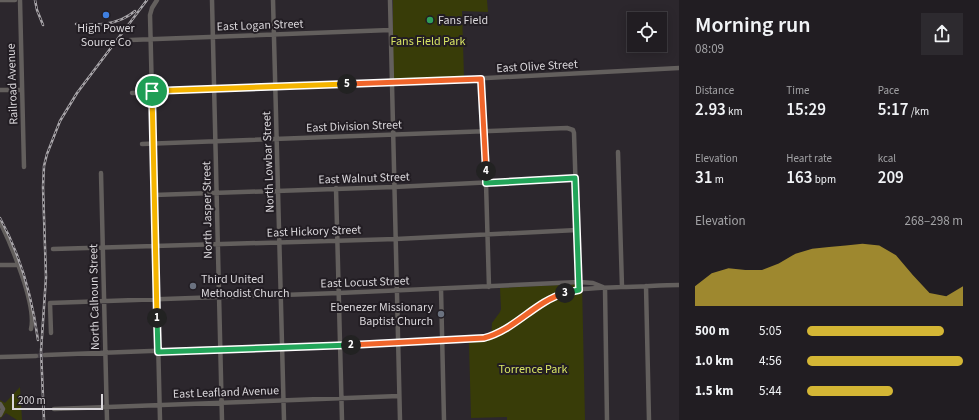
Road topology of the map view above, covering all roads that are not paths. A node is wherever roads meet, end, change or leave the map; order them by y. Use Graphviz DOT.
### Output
graph roads {
  1 [pos="0,0"];
  2 [pos="15,0"];
  3 [pos="20,0"];
  4 [pos="157,0"];
  5 [pos="212,0"];
  6 [pos="273,0"];
  7 [pos="390,0"];
  8 [pos="390,30"];
  9 [pos="274,34"];
  10 [pos="212,36"];
  11 [pos="150,39"];
  12 [pos="130,40"];
  13 [pos="679,68"];
  14 [pos="481,79"];
  15 [pos="392,83"];
  16 [pos="276,87"];
  17 [pos="214,89"];
  18 [pos="0,90"];
  19 [pos="22,90"];
  20 [pos="152,91"];
  21 [pos="132,92"];
  22 [pos="484,131"];
  23 [pos="393,135"];
  24 [pos="277,139"];
  25 [pos="215,142"];
  26 [pos="142,144"];
  27 [pos="153,144"];
  28 [pos="618,152"];
  29 [pos="24,168"];
  30 [pos="101,174"];
  31 [pos="575,178"];
  32 [pos="486,183"];
  33 [pos="394,187"];
  34 [pos="336,188"];
  35 [pos="278,191"];
  36 [pos="216,193"];
  37 [pos="154,195"];
  38 [pos="0,222"];
  39 [pos="577,230"];
  40 [pos="487,234"];
  41 [pos="396,239"];
  42 [pos="338,240"];
  43 [pos="280,243"];
  44 [pos="218,244"];
  45 [pos="155,247"];
  46 [pos="103,248"];
  47 [pos="53,249"];
  48 [pos="18,265"];
  49 [pos="0,266"];
  50 [pos="579,282"];
  51 [pos="679,284"];
  52 [pos="646,286"];
  53 [pos="489,287"];
  54 [pos="622,287"];
  55 [pos="605,288"];
  56 [pos="441,289"];
  57 [pos="397,290"];
  58 [pos="579,290"];
  59 [pos="339,293"];
  60 [pos="281,295"];
  61 [pos="218,297"];
  62 [pos="156,300"];
  63 [pos="104,302"];
  64 [pos="31,329"];
  65 [pos="51,333"];
  66 [pos="443,341"];
  67 [pos="398,343"];
  68 [pos="340,345"];
  69 [pos="282,347"];
  70 [pos="220,349"];
  71 [pos="158,352"];
  72 [pos="105,353"];
  73 [pos="36,356"];
  74 [pos="45,356"];
  75 [pos="0,357"];
  76 [pos="399,396"];
  77 [pos="342,398"];
  78 [pos="283,400"];
  79 [pos="222,402"];
  80 [pos="0,404"];
  81 [pos="159,405"];
  82 [pos="106,406"];
  83 [pos="54,409"];
  84 [pos="0,415"];
  85 [pos="107,420"];
  86 [pos="160,420"];
  87 [pos="222,420"];
  88 [pos="284,420"];
  89 [pos="342,420"];
  90 [pos="400,420"];
  91 [pos="444,420"];
  92 [pos="607,420"];
  93 [pos="649,420"];
  1 -- 2 [label="street"];
  3 -- 19 [label="street, Railroad Avenue"];
  4 -- 11 [label="street"];
  5 -- 10 [label="street, North Jasper Street"];
  6 -- 9 [label="street, North Lowbar Street"];
  7 -- 8 [label="street"];
  8 -- 9 [label="street, East Logan Street"];
  8 -- 15 [label="street"];
  9 -- 10 [label="street, East Logan Street"];
  9 -- 16 [label="street, North Lowbar Street"];
  10 -- 11 [label="street, East Logan Street"];
  10 -- 17 [label="street, North Jasper Street"];
  11 -- 12 [label="street, East Logan Street"];
  11 -- 20 [label="street"];
  13 -- 14 [label="street, East Olive Street"];
  14 -- 15 [label="street, East Olive Street"];
  14 -- 22 [label="street"];
  15 -- 16 [label="street, East Olive Street"];
  15 -- 23 [label="street"];
  16 -- 17 [label="street, East Olive Street"];
  16 -- 24 [label="street, North Lowbar Street"];
  17 -- 20 [label="street, East Olive Street"];
  17 -- 25 [label="street, North Jasper Street"];
  18 -- 19 [label="street"];
  19 -- 29 [label="street, Railroad Avenue"];
  20 -- 21 [label="street, East Olive Street"];
  20 -- 27 [label="street"];
  22 -- 23 [label="street, East Division Street"];
  22 -- 31 [label="street, East Division Street"];
  22 -- 32 [label="street"];
  23 -- 24 [label="street, East Division Street"];
  23 -- 33 [label="street"];
  24 -- 25 [label="street, East Division Street"];
  24 -- 35 [label="street, North Lowbar Street"];
  25 -- 27 [label="street, East Division Street"];
  25 -- 36 [label="street, North Jasper Street"];
  26 -- 27 [label="street, East Division Street"];
  27 -- 37 [label="street"];
  28 -- 54 [label="street"];
  30 -- 46 [label="street, North Calhoun Street"];
  31 -- 32 [label="street, East Walnut Street"];
  31 -- 39 [label="street"];
  32 -- 33 [label="street, East Walnut Street"];
  32 -- 40 [label="street"];
  33 -- 34 [label="street, East Walnut Street"];
  33 -- 41 [label="street"];
  34 -- 35 [label="street, East Walnut Street"];
  34 -- 42 [label="street"];
  35 -- 36 [label="street, East Walnut Street"];
  35 -- 43 [label="street, North Lowbar Street"];
  36 -- 37 [label="street, East Walnut Street"];
  36 -- 44 [label="street, North Jasper Street"];
  37 -- 45 [label="street"];
  38 -- 48 [label="street"];
  39 -- 40 [label="street, East Hickory Street"];
  39 -- 50 [label="street"];
  40 -- 41 [label="street, East Hickory Street"];
  40 -- 53 [label="street"];
  41 -- 42 [label="street, East Hickory Street"];
  41 -- 57 [label="street"];
  42 -- 43 [label="street, East Hickory Street"];
  42 -- 59 [label="street"];
  43 -- 44 [label="street, East Hickory Street"];
  43 -- 60 [label="street, North Lowbar Street"];
  44 -- 45 [label="street, East Hickory Street"];
  44 -- 61 [label="street, North Jasper Street"];
  45 -- 46 [label="street, East Hickory Street"];
  45 -- 62 [label="street"];
  46 -- 47 [label="street, East Hickory Street"];
  46 -- 63 [label="street, North Calhoun Street"];
  48 -- 49 [label="street"];
  48 -- 64 [label="street"];
  50 -- 53 [label="street, East Locust Street"];
  50 -- 55 [label="street, East Locust Street"];
  50 -- 58 [label="street"];
  51 -- 52 [label="street, East Locust Street"];
  52 -- 54 [label="street, East Locust Street"];
  52 -- 93 [label="street"];
  53 -- 56 [label="street, East Locust Street"];
  54 -- 55 [label="street, East Locust Street"];
  55 -- 58 [label="street"];
  55 -- 92 [label="street"];
  56 -- 57 [label="street, East Locust Street"];
  56 -- 66 [label="street"];
  57 -- 59 [label="street, East Locust Street"];
  57 -- 67 [label="street"];
  58 -- 66 [label="street"];
  59 -- 60 [label="street, East Locust Street"];
  59 -- 68 [label="street"];
  60 -- 61 [label="street, East Locust Street"];
  60 -- 69 [label="street, North Lowbar Street"];
  61 -- 62 [label="street, East Locust Street"];
  61 -- 70 [label="street, North Jasper Street"];
  62 -- 63 [label="street, East Locust Street"];
  62 -- 71 [label="street"];
  63 -- 65 [label="street, East Locust Street"];
  63 -- 72 [label="street, North Calhoun Street"];
  66 -- 67 [label="street"];
  66 -- 91 [label="street"];
  67 -- 68 [label="street"];
  67 -- 76 [label="street"];
  68 -- 69 [label="street"];
  68 -- 77 [label="street"];
  69 -- 70 [label="street"];
  69 -- 78 [label="street, North Lowbar Street"];
  70 -- 71 [label="street"];
  70 -- 79 [label="street, North Jasper Street"];
  71 -- 72 [label="street"];
  71 -- 81 [label="street"];
  72 -- 74 [label="street"];
  72 -- 82 [label="street, North Calhoun Street"];
  73 -- 75 [label="street"];
  76 -- 77 [label="street, East Leafland Avenue"];
  76 -- 90 [label="street"];
  77 -- 78 [label="street, East Leafland Avenue"];
  77 -- 89 [label="street"];
  78 -- 79 [label="street, East Leafland Avenue"];
  78 -- 88 [label="street, North Lowbar Street"];
  79 -- 81 [label="street, East Leafland Avenue"];
  79 -- 87 [label="street, North Jasper Street"];
  80 -- 84 [label="street"];
  81 -- 82 [label="street, East Leafland Avenue"];
  81 -- 86 [label="street"];
  82 -- 83 [label="street, East Leafland Avenue"];
  82 -- 85 [label="street, North Calhoun Street"];
}
